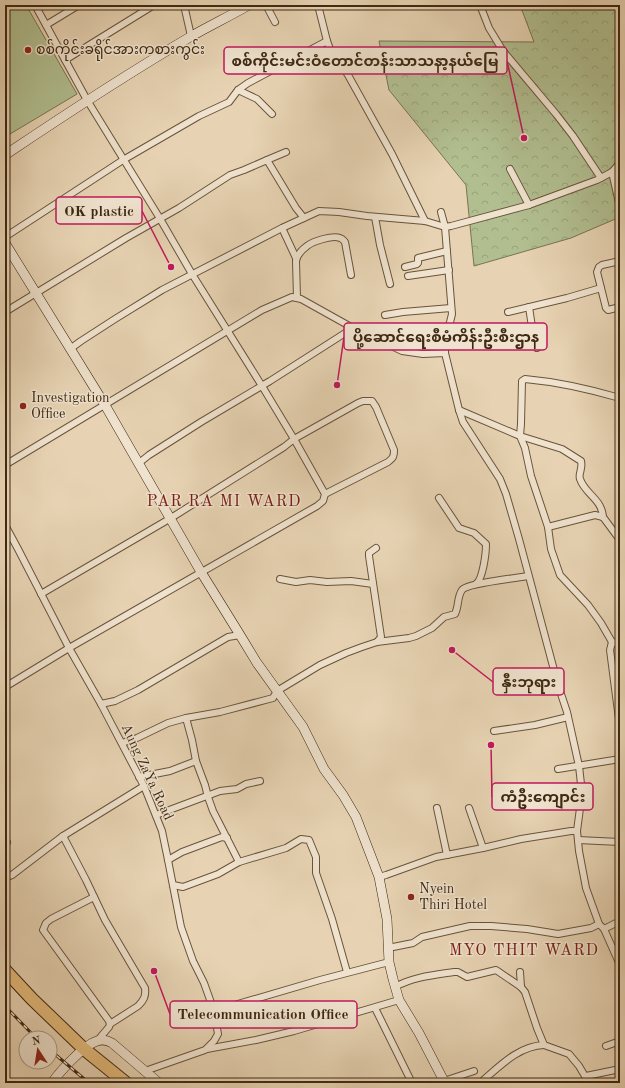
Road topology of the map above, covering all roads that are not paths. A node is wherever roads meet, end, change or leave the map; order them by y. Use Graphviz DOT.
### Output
graph roads {
  1 [pos="35,5"];
  2 [pos="79,5"];
  3 [pos="154,5"];
  4 [pos="184,5"];
  5 [pos="249,5"];
  6 [pos="266,5"];
  7 [pos="318,5"];
  8 [pos="480,5"];
  9 [pos="275,22"];
  10 [pos="46,25"];
  11 [pos="191,36"];
  12 [pos="327,41"];
  13 [pos="65,60"];
  14 [pos="238,90"];
  15 [pos="87,100"];
  16 [pos="272,114"];
  17 [pos="286,152"];
  18 [pos="5,155"];
  19 [pos="124,160"];
  20 [pos="267,160"];
  21 [pos="620,163"];
  22 [pos="510,169"];
  23 [pos="612,172"];
  24 [pos="601,178"];
  25 [pos="529,205"];
  26 [pos="620,207"];
  27 [pos="441,212"];
  28 [pos="375,217"];
  29 [pos="304,218"];
  30 [pos="160,219"];
  31 [pos="425,221"];
  32 [pos="446,227"];
  33 [pos="282,228"];
  34 [pos="5,236"];
  35 [pos="5,243"];
  36 [pos="447,251"];
  37 [pos="296,258"];
  38 [pos="620,261"];
  39 [pos="405,267"];
  40 [pos="449,270"];
  41 [pos="192,274"];
  42 [pos="351,275"];
  43 [pos="408,276"];
  44 [pos="390,284"];
  45 [pos="601,288"];
  46 [pos="36,293"];
  47 [pos="297,298"];
  48 [pos="529,307"];
  49 [pos="452,308"];
  50 [pos="620,308"];
  51 [pos="5,312"];
  52 [pos="508,312"];
  53 [pos="385,316"];
  54 [pos="353,328"];
  55 [pos="227,331"];
  56 [pos="537,348"];
  57 [pos="70,349"];
  58 [pos="444,353"];
  59 [pos="262,386"];
  60 [pos="620,398"];
  61 [pos="105,405"];
  62 [pos="459,410"];
  63 [pos="520,436"];
  64 [pos="294,439"];
  65 [pos="139,463"];
  66 [pos="5,465"];
  67 [pos="325,494"];
  68 [pos="439,498"];
  69 [pos="603,517"];
  70 [pos="171,518"];
  71 [pos="5,525"];
  72 [pos="548,527"];
  73 [pos="620,540"];
  74 [pos="376,548"];
  75 [pos="201,572"];
  76 [pos="528,576"];
  77 [pos="280,579"];
  78 [pos="373,584"];
  79 [pos="475,584"];
  80 [pos="41,594"];
  81 [pos="240,635"];
  82 [pos="377,642"];
  83 [pos="612,642"];
  84 [pos="620,644"];
  85 [pos="69,648"];
  86 [pos="5,687"];
  87 [pos="277,691"];
  88 [pos="102,704"];
  89 [pos="568,717"];
  90 [pos="186,718"];
  91 [pos="620,727"];
  92 [pos="494,731"];
  93 [pos="122,743"];
  94 [pos="620,760"];
  95 [pos="196,761"];
  96 [pos="579,766"];
  97 [pos="558,769"];
  98 [pos="139,777"];
  99 [pos="260,781"];
  100 [pos="144,786"];
  101 [pos="582,792"];
  102 [pos="531,796"];
  103 [pos="208,797"];
  104 [pos="437,808"];
  105 [pos="469,808"];
  106 [pos="156,815"];
  107 [pos="577,831"];
  108 [pos="63,836"];
  109 [pos="5,838"];
  110 [pos="227,838"];
  111 [pos="578,840"];
  112 [pos="620,842"];
  113 [pos="5,843"];
  114 [pos="483,848"];
  115 [pos="447,855"];
  116 [pos="168,860"];
  117 [pos="239,862"];
  118 [pos="378,876"];
  119 [pos="5,878"];
  120 [pos="173,885"];
  121 [pos="94,897"];
  122 [pos="620,921"];
  123 [pos="601,927"];
  124 [pos="388,948"];
  125 [pos="618,957"];
  126 [pos="389,962"];
  127 [pos="620,965"];
  128 [pos="5,970"];
  129 [pos="347,972"];
  130 [pos="520,972"];
  131 [pos="395,986"];
  132 [pos="521,987"];
  133 [pos="399,1000"];
  134 [pos="375,1008"];
  135 [pos="214,1011"];
  136 [pos="110,1024"];
  137 [pos="98,1040"];
  138 [pos="620,1041"];
  139 [pos="544,1045"];
  140 [pos="606,1046"];
  141 [pos="84,1049"];
  142 [pos="205,1050"];
  143 [pos="620,1069"];
  144 [pos="145,1071"];
  145 [pos="474,1071"];
  146 [pos="586,1076"];
  147 [pos="444,1082"];
  148 [pos="52,1083"];
  149 [pos="126,1083"];
  150 [pos="159,1083"];
  151 [pos="412,1083"];
  152 [pos="480,1083"];
  153 [pos="589,1083"];
  1 -- 10 [label="street"];
  2 -- 10 [label="street"];
  3 -- 13 [label="street"];
  4 -- 11 [label="street"];
  5 -- 11 [label="street"];
  6 -- 9 [label="street"];
  7 -- 12 [label="street"];
  8 -- 24 [label="street"];
  10 -- 13 [label="street"];
  11 -- 15 [label="street"];
  12 -- 14 [label="street"];
  12 -- 31 [label="street"];
  13 -- 15 [label="street"];
  14 -- 16 [label="street"];
  14 -- 19 [label="street"];
  15 -- 18 [label="street"];
  15 -- 19 [label="street"];
  17 -- 20 [label="street"];
  19 -- 30 [label="street"];
  19 -- 34 [label="street"];
  20 -- 29 [label="street"];
  20 -- 30 [label="street"];
  21 -- 23 [label="street"];
  22 -- 25 [label="street"];
  23 -- 24 [label="street"];
  23 -- 26 [label="street"];
  24 -- 25 [label="street"];
  25 -- 32 [label="street"];
  27 -- 32 [label="street"];
  28 -- 29 [label="street"];
  28 -- 31 [label="street"];
  28 -- 44 [label="street"];
  29 -- 33 [label="street"];
  30 -- 41 [label="street"];
  30 -- 46 [label="street"];
  31 -- 32 [label="street"];
  32 -- 36 [label="street"];
  33 -- 37 [label="street"];
  33 -- 41 [label="street"];
  35 -- 46 [label="street"];
  36 -- 39 [label="street"];
  36 -- 40 [label="street"];
  37 -- 42 [label="street"];
  37 -- 47 [label="street"];
  38 -- 45 [label="street"];
  40 -- 43 [label="street"];
  40 -- 49 [label="street"];
  41 -- 55 [label="street"];
  41 -- 57 [label="street"];
  45 -- 48 [label="street"];
  45 -- 50 [label="street"];
  46 -- 51 [label="street"];
  46 -- 57 [label="street"];
  47 -- 54 [label="street"];
  47 -- 55 [label="street"];
  48 -- 52 [label="street"];
  48 -- 56 [label="street"];
  49 -- 53 [label="street"];
  49 -- 58 [label="street"];
  54 -- 58 [label="street"];
  54 -- 59 [label="street"];
  55 -- 59 [label="street"];
  55 -- 61 [label="street"];
  57 -- 61 [label="street"];
  58 -- 62 [label="street"];
  59 -- 64 [label="street"];
  59 -- 65 [label="street"];
  60 -- 63 [label="street"];
  61 -- 65 [label="street"];
  61 -- 66 [label="street"];
  62 -- 63 [label="street"];
  62 -- 76 [label="street"];
  63 -- 69 [label="street"];
  63 -- 72 [label="street"];
  64 -- 67 [label="street"];
  64 -- 67 [label="street"];
  64 -- 70 [label="street"];
  65 -- 70 [label="street"];
  67 -- 75 [label="street"];
  68 -- 79 [label="street"];
  69 -- 72 [label="street"];
  69 -- 73 [label="street"];
  70 -- 75 [label="street"];
  70 -- 80 [label="street"];
  71 -- 80 [label="street, Aung ZaYa Road"];
  72 -- 83 [label="street"];
  74 -- 78 [label="street"];
  75 -- 81 [label="street"];
  75 -- 85 [label="street"];
  76 -- 79 [label="street"];
  76 -- 89 [label="street"];
  77 -- 78 [label="street"];
  78 -- 82 [label="street"];
  79 -- 82 [label="street"];
  80 -- 85 [label="street, Aung ZaYa Road"];
  81 -- 87 [label="street"];
  81 -- 88 [label="street"];
  82 -- 87 [label="street"];
  83 -- 84 [label="street"];
  83 -- 91 [label="street"];
  85 -- 86 [label="street"];
  85 -- 88 [label="street, Aung ZaYa Road"];
  87 -- 90 [label="street"];
  87 -- 118 [label="street"];
  88 -- 93 [label="street, Aung ZaYa Road"];
  89 -- 92 [label="street"];
  89 -- 96 [label="street"];
  90 -- 93 [label="street"];
  90 -- 95 [label="street"];
  93 -- 98 [label="street, Aung ZaYa Road"];
  94 -- 96 [label="street"];
  95 -- 98 [label="street"];
  95 -- 103 [label="street"];
  96 -- 97 [label="street"];
  96 -- 101 [label="street"];
  98 -- 100 [label="street, Aung ZaYa Road"];
  99 -- 103 [label="street"];
  100 -- 106 [label="street, Aung ZaYa Road"];
  100 -- 108 [label="street"];
  101 -- 102 [label="street"];
  101 -- 107 [label="street"];
  103 -- 106 [label="street"];
  103 -- 110 [label="street"];
  104 -- 115 [label="street"];
  105 -- 114 [label="street"];
  106 -- 116 [label="street, Aung ZaYa Road"];
  107 -- 111 [label="street"];
  107 -- 114 [label="street"];
  108 -- 119 [label="street"];
  108 -- 121 [label="street"];
  109 -- 113 [label="street"];
  110 -- 116 [label="street"];
  110 -- 117 [label="street"];
  111 -- 112 [label="street"];
  111 -- 123 [label="street"];
  114 -- 115 [label="street"];
  115 -- 118 [label="street"];
  116 -- 120 [label="street, Aung ZaYa Road"];
  117 -- 120 [label="street"];
  117 -- 129 [label="street"];
  118 -- 124 [label="street"];
  120 -- 135 [label="street, Aung ZaYa Road"];
  121 -- 136 [label="street"];
  121 -- 136 [label="street"];
  122 -- 123 [label="street"];
  123 -- 124 [label="street"];
  123 -- 125 [label="street"];
  124 -- 126 [label="street"];
  125 -- 127 [label="street"];
  126 -- 129 [label="street"];
  126 -- 131 [label="street"];
  128 -- 141 [label="highway"];
  129 -- 135 [label="street"];
  130 -- 132 [label="street"];
  131 -- 132 [label="street"];
  131 -- 133 [label="street"];
  132 -- 139 [label="street"];
  133 -- 134 [label="street"];
  133 -- 147 [label="street"];
  134 -- 142 [label="street"];
  134 -- 151 [label="street"];
  135 -- 142 [label="street, Aung ZaYa Road"];
  136 -- 137 [label="street"];
  137 -- 141 [label="street"];
  137 -- 144 [label="street"];
  138 -- 140 [label="street"];
  139 -- 146 [label="street"];
  139 -- 152 [label="street"];
  141 -- 148 [label="street"];
  141 -- 149 [label="highway"];
  142 -- 144 [label="street"];
  143 -- 146 [label="street"];
  144 -- 150 [label="street"];
  145 -- 147 [label="street"];
  146 -- 153 [label="street"];
}
